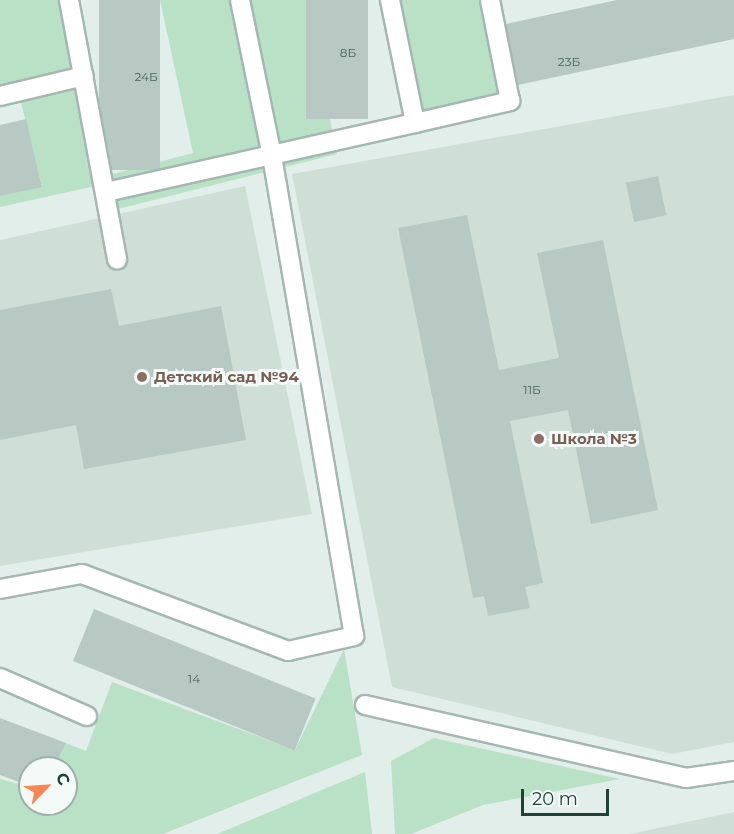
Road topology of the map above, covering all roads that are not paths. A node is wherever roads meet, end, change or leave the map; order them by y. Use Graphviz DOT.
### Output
graph roads {
  1 [pos="69,0"];
  2 [pos="240,0"];
  3 [pos="390,0"];
  4 [pos="490,0"];
  5 [pos="84,76"];
  6 [pos="0,96"];
  7 [pos="415,123"];
  8 [pos="272,156"];
  9 [pos="106,192"];
  10 [pos="117,260"];
  11 [pos="0,589"];
  12 [pos="0,678"];
  13 [pos="365,705"];
  14 [pos="87,716"];
  15 [pos="734,771"];
  1 -- 5 [label="lane"];
  2 -- 8 [label="lane"];
  3 -- 7 [label="lane"];
  4 -- 7 [label="lane"];
  5 -- 6 [label="lane"];
  5 -- 9 [label="lane"];
  7 -- 8 [label="lane"];
  8 -- 9 [label="lane"];
  8 -- 11 [label="lane"];
  9 -- 10 [label="lane"];
  12 -- 14 [label="lane"];
  13 -- 15 [label="lane"];
}
